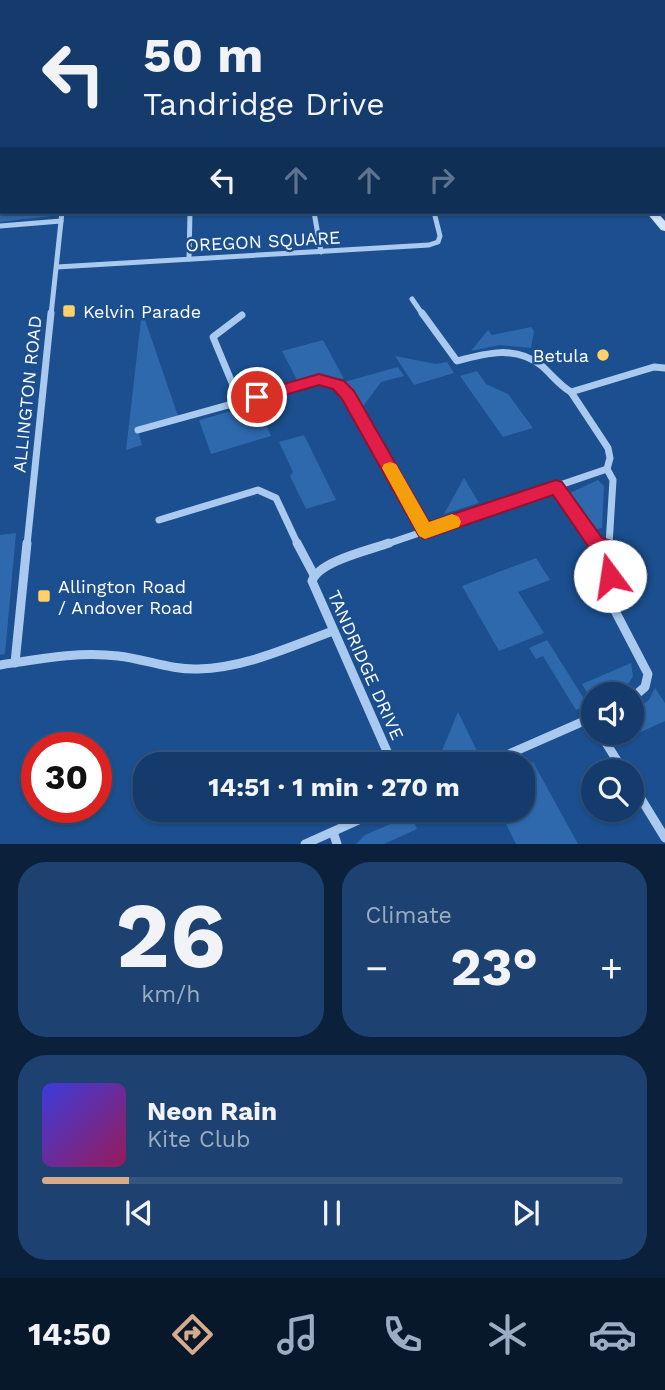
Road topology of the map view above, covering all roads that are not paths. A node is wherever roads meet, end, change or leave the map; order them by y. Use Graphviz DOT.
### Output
graph roads {
  1 [pos="98,0"];
  2 [pos="107,0"];
  3 [pos="62,214"];
  4 [pos="190,214"];
  5 [pos="314,214"];
  6 [pos="434,214"];
  7 [pos="652,214"];
  8 [pos="61,221"];
  9 [pos="0,226"];
  10 [pos="665,228"];
  11 [pos="321,252"];
  12 [pos="189,260"];
  13 [pos="57,267"];
  14 [pos="412,299"];
  15 [pos="242,315"];
  16 [pos="665,368"];
  17 [pos="571,392"];
  18 [pos="240,402"];
  19 [pos="138,430"];
  20 [pos="607,469"];
  21 [pos="556,487"];
  22 [pos="159,520"];
  23 [pos="425,531"];
  24 [pos="609,548"];
  25 [pos="314,575"];
  26 [pos="333,631"];
  27 [pos="15,663"];
  28 [pos="0,665"];
  29 [pos="644,688"];
  30 [pos="581,724"];
  31 [pos="387,752"];
  32 [pos="515,752"];
  33 [pos="644,804"];
  34 [pos="355,822"];
  35 [pos="333,832"];
  36 [pos="665,838"];
  37 [pos="305,844"];
  38 [pos="337,844"];
  1 -- 2 [label="street"];
  3 -- 8 [label="street, ALLINGTON ROAD"];
  4 -- 12 [label="street"];
  5 -- 11 [label="street"];
  6 -- 11 [label="street, OREGON SQUARE"];
  7 -- 10 [label="street"];
  8 -- 9 [label="street"];
  8 -- 13 [label="street, ALLINGTON ROAD"];
  11 -- 12 [label="street, OREGON SQUARE"];
  12 -- 13 [label="street, OREGON SQUARE"];
  13 -- 27 [label="street, ALLINGTON ROAD"];
  14 -- 17 [label="street"];
  15 -- 18 [label="street"];
  16 -- 17 [label="street"];
  17 -- 20 [label="street"];
  18 -- 19 [label="street"];
  18 -- 23 [label="street"];
  20 -- 21 [label="street, TANDRIDGE DRIVE"];
  20 -- 24 [label="street"];
  21 -- 23 [label="street, TANDRIDGE DRIVE"];
  21 -- 24 [label="street"];
  22 -- 25 [label="street"];
  23 -- 25 [label="street, TANDRIDGE DRIVE"];
  24 -- 29 [label="street"];
  25 -- 26 [label="street, TANDRIDGE DRIVE"];
  26 -- 27 [label="street"];
  26 -- 31 [label="street, TANDRIDGE DRIVE"];
  27 -- 28 [label="street"];
  30 -- 32 [label="street"];
  33 -- 36 [label="street"];
  34 -- 35 [label="street"];
  35 -- 37 [label="street"];
  35 -- 38 [label="street"];
}
